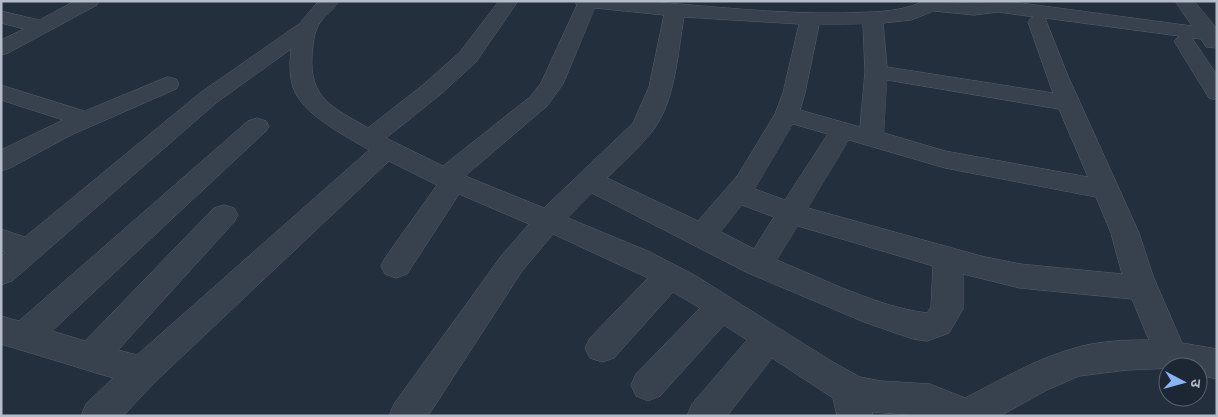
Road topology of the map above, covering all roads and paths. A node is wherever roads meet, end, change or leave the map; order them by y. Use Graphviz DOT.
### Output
graph roads {
  1 [pos="90,1"];
  2 [pos="330,1"];
  3 [pos="509,1"];
  4 [pos="583,1"];
  5 [pos="1184,1"];
  6 [pos="588,2"];
  7 [pos="930,3"];
  8 [pos="974,9"];
  9 [pos="675,11"];
  10 [pos="1,17"];
  11 [pos="873,17"];
  12 [pos="810,18"];
  13 [pos="1038,22"];
  14 [pos="42,27"];
  15 [pos="307,28"];
  16 [pos="1214,40"];
  17 [pos="1184,41"];
  18 [pos="1,49"];
  19 [pos="876,72"];
  20 [pos="168,84"];
  21 [pos="1,92"];
  22 [pos="1217,93"];
  23 [pos="1069,103"];
  24 [pos="787,114"];
  25 [pos="85,119"];
  26 [pos="257,126"];
  27 [pos="843,130"];
  28 [pos="871,138"];
  29 [pos="378,144"];
  30 [pos="1,162"];
  31 [pos="449,180"];
  32 [pos="590,181"];
  33 [pos="1106,190"];
  34 [pos="737,193"];
  35 [pos="792,213"];
  36 [pos="224,216"];
  37 [pos="550,220"];
  38 [pos="702,235"];
  39 [pos="1,240"];
  40 [pos="29,249"];
  41 [pos="948,257"];
  42 [pos="759,265"];
  43 [pos="396,266"];
  44 [pos="1,273"];
  45 [pos="669,276"];
  46 [pos="1143,288"];
  47 [pos="721,307"];
  48 [pos="13,334"];
  49 [pos="769,338"];
  50 [pos="602,348"];
  51 [pos="1171,355"];
  52 [pos="91,358"];
  53 [pos="1217,364"];
  54 [pos="142,372"];
  55 [pos="648,385"];
  56 [pos="851,402"];
  57 [pos="99,416"];
  58 [pos="407,416"];
  59 [pos="705,416"];
  60 [pos="963,416"];
  1 -- 14 [label="street"];
  2 -- 15 [label="street"];
  3 -- 29 [label="street"];
  4 -- 6 [label="street"];
  5 -- 16 [label="street"];
  6 -- 9 [label="street"];
  6 -- 31 [label="street"];
  7 -- 8 [label="street"];
  7 -- 11 [label="street"];
  8 -- 13 [label="street"];
  8 -- 16 [label="street"];
  9 -- 12 [label="street"];
  9 -- 32 [label="street"];
  10 -- 14 [label="street"];
  11 -- 12 [label="street"];
  11 -- 19 [label="street"];
  12 -- 24 [label="street"];
  13 -- 17 [label="street"];
  13 -- 23 [label="street"];
  14 -- 18 [label="street"];
  15 -- 29 [label="street"];
  15 -- 40 [label="street"];
  16 -- 17 [label="street"];
  17 -- 22 [label="street"];
  19 -- 23 [label="street"];
  19 -- 28 [label="street"];
  20 -- 25 [label="street"];
  21 -- 25 [label="street"];
  23 -- 33 [label="street"];
  24 -- 27 [label="street"];
  24 -- 34 [label="street"];
  25 -- 30 [label="street"];
  26 -- 48 [label="street"];
  27 -- 28 [label="street"];
  27 -- 35 [label="street"];
  28 -- 33 [label="street"];
  29 -- 31 [label="street"];
  29 -- 54 [label="street"];
  31 -- 37 [label="street"];
  31 -- 43 [label="street"];
  32 -- 37 [label="street"];
  32 -- 38 [label="street"];
  33 -- 46 [label="street"];
  34 -- 35 [label="street"];
  34 -- 38 [label="street"];
  35 -- 41 [label="street"];
  35 -- 42 [label="street"];
  36 -- 52 [label="street"];
  37 -- 45 [label="street"];
  37 -- 58 [label="street"];
  38 -- 42 [label="street"];
  39 -- 40 [label="street"];
  40 -- 44 [label="street"];
  41 -- 42 [label="street"];
  41 -- 46 [label="street"];
  45 -- 47 [label="street"];
  45 -- 50 [label="street"];
  46 -- 51 [label="street"];
  47 -- 49 [label="street"];
  47 -- 55 [label="street"];
  48 -- 52 [label="street"];
  49 -- 56 [label="street"];
  49 -- 59 [label="street"];
  51 -- 53 [label="street"];
  51 -- 60 [label="street"];
  52 -- 54 [label="street"];
  54 -- 57 [label="street"];
  56 -- 60 [label="street"];
}
